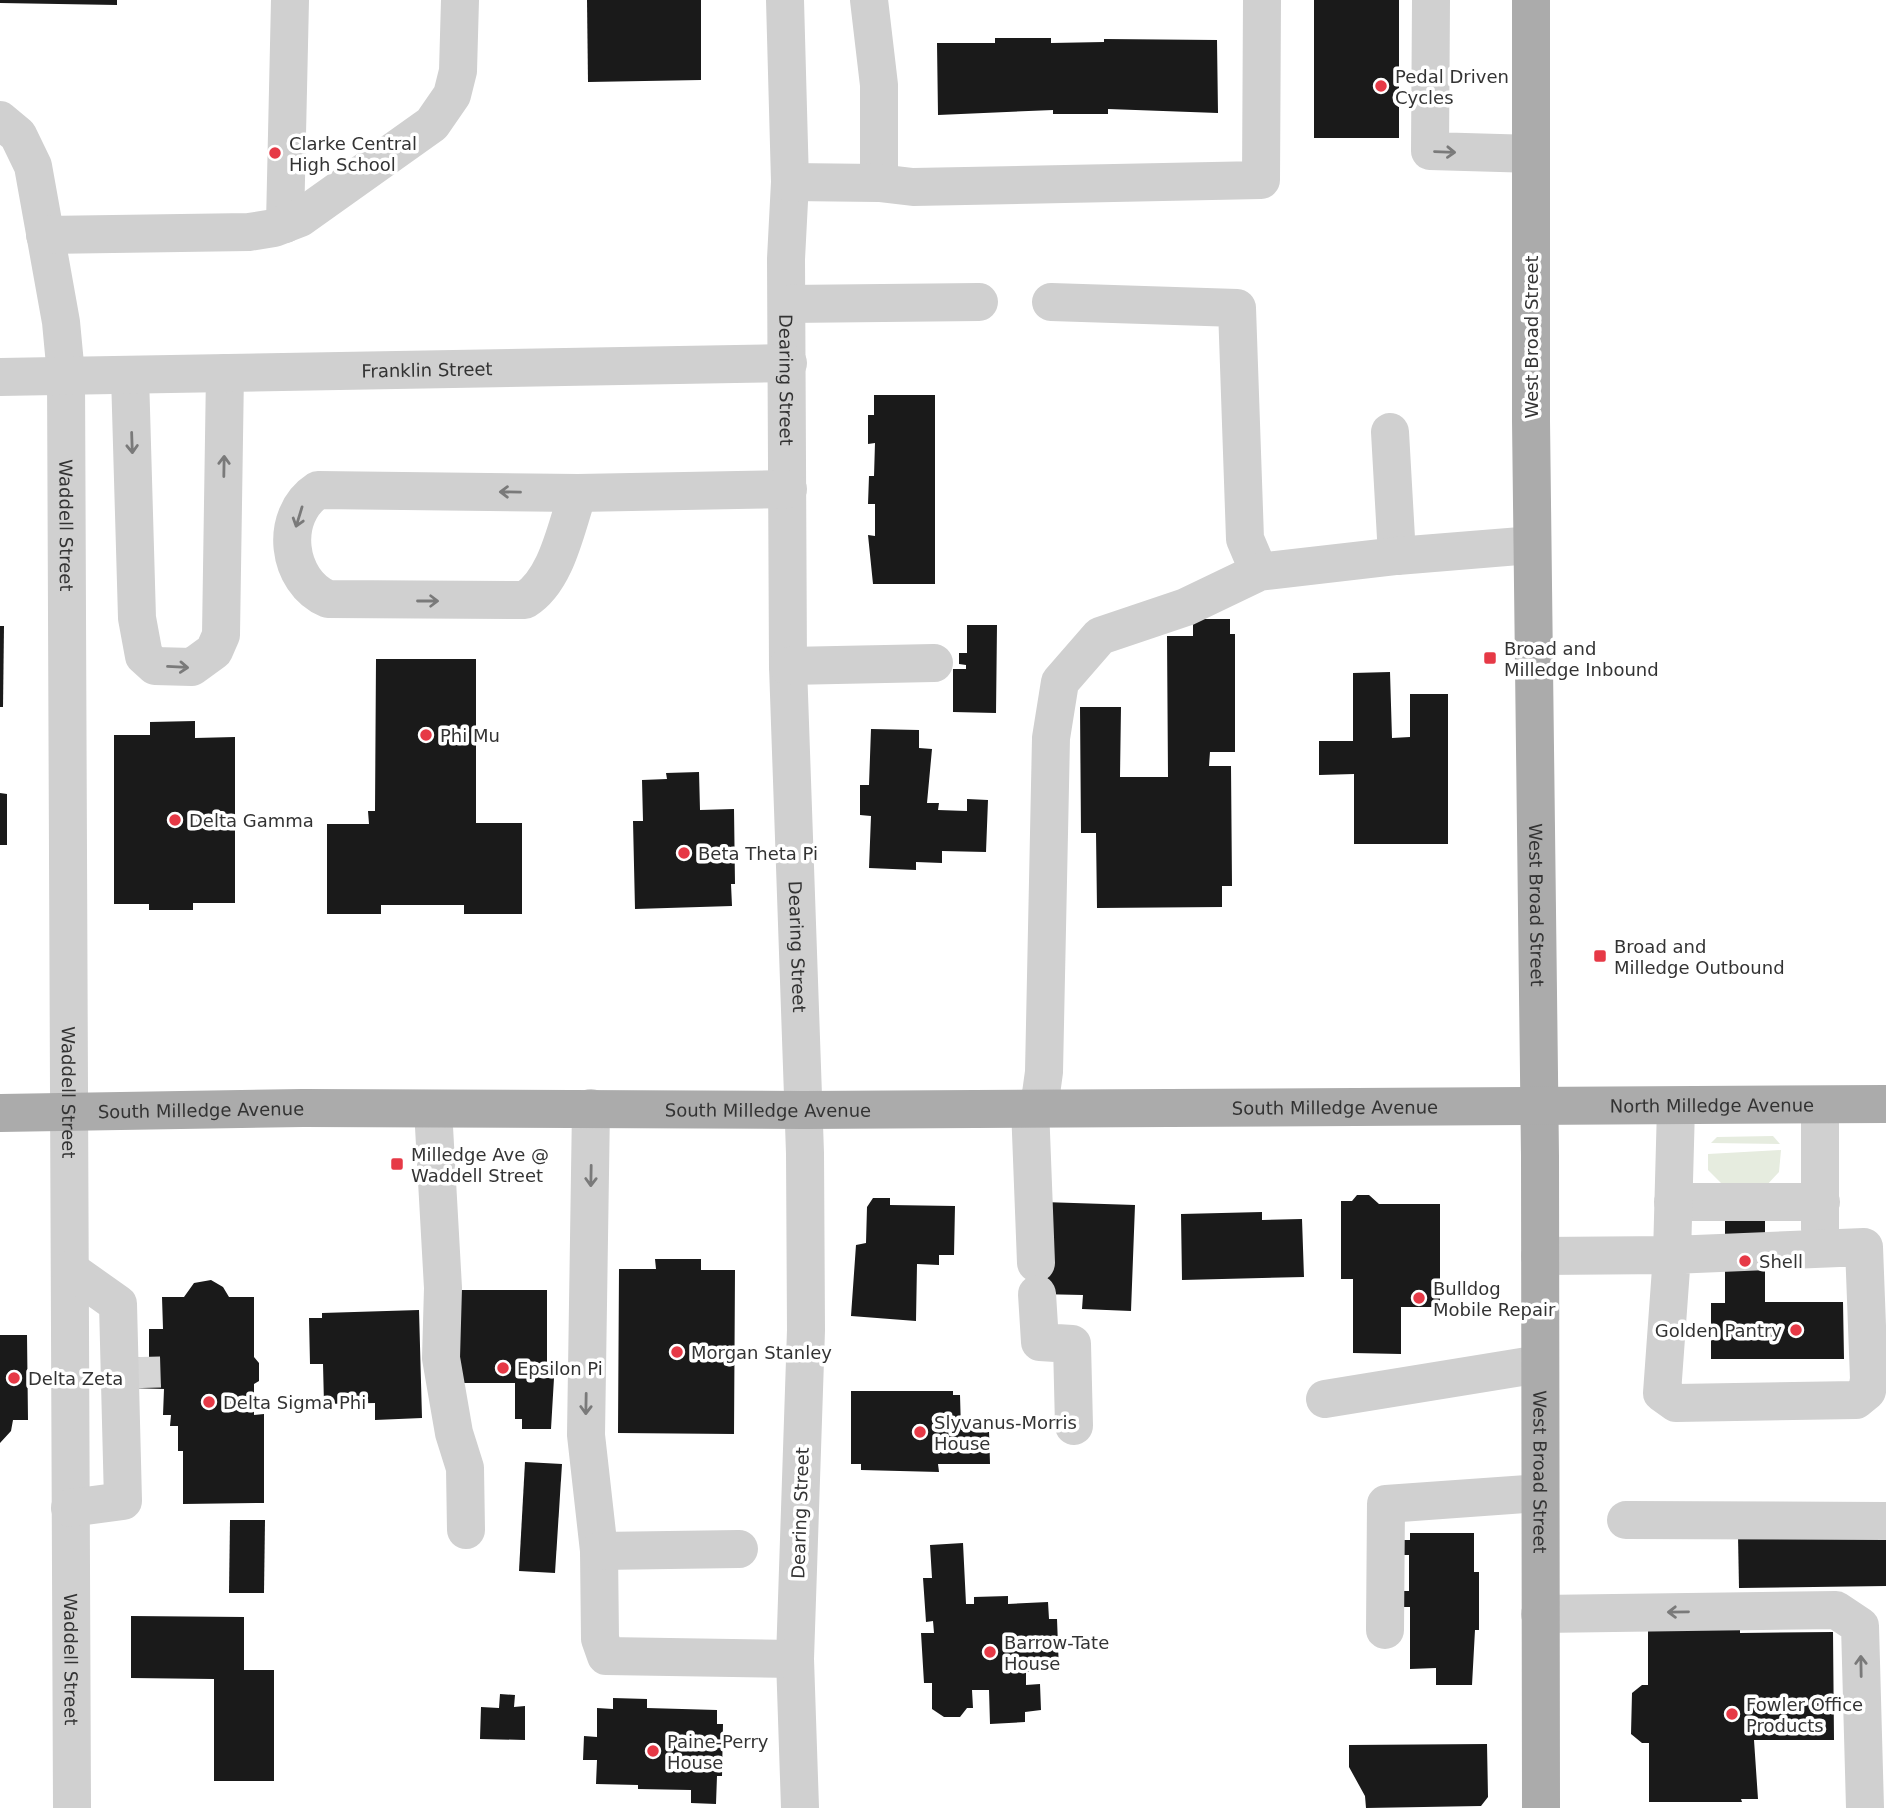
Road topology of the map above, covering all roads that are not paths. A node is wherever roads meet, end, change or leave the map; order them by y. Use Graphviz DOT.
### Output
graph roads {
  1 [pos="290,0"];
  2 [pos="460,0"];
  3 [pos="785,0"];
  4 [pos="869,0"];
  5 [pos="1262,0"];
  6 [pos="1430,0"];
  7 [pos="1531,0"];
  8 [pos="0,120"];
  9 [pos="1531,154"];
  10 [pos="790,183"];
  11 [pos="879,183"];
  12 [pos="285,224"];
  13 [pos="46,235"];
  14 [pos="979,302"];
  15 [pos="1051,302"];
  16 [pos="787,304"];
  17 [pos="788,363"];
  18 [pos="225,373"];
  19 [pos="130,374"];
  20 [pos="66,375"];
  21 [pos="0,377"];
  22 [pos="1390,432"];
  23 [pos="788,489"];
  24 [pos="579,493"];
  25 [pos="1532,545"];
  26 [pos="1397,556"];
  27 [pos="1259,572"];
  28 [pos="934,663"];
  29 [pos="788,666"];
  30 [pos="1886,1104"];
  31 [pos="1821,1105"];
  32 [pos="1035,1107"];
  33 [pos="1537,1107"];
  34 [pos="1676,1107"];
  35 [pos="592,1108"];
  36 [pos="433,1109"];
  37 [pos="804,1110"];
  38 [pos="0,1112"];
  39 [pos="69,1113"];
  40 [pos="1673,1202"];
  41 [pos="1821,1202"];
  42 [pos="1820,1248"];
  43 [pos="1672,1255"];
  44 [pos="1540,1256"];
  45 [pos="70,1270"];
  46 [pos="1541,1364"];
  47 [pos="70,1372"];
  48 [pos="134,1373"];
  49 [pos="1325,1399"];
  50 [pos="1074,1426"];
  51 [pos="1540,1493"];
  52 [pos="70,1508"];
  53 [pos="1626,1520"];
  54 [pos="1886,1521"];
  55 [pos="466,1531"];
  56 [pos="739,1549"];
  57 [pos="599,1551"];
  58 [pos="1540,1614"];
  59 [pos="1384,1630"];
  60 [pos="795,1659"];
  61 [pos="72,1808"];
  62 [pos="800,1808"];
  63 [pos="1541,1808"];
  64 [pos="1865,1808"];
  1 -- 12 [label="street"];
  2 -- 12 [label="street"];
  3 -- 10 [label="street, Dearing Street"];
  4 -- 11 [label="street"];
  5 -- 11 [label="street"];
  6 -- 9 [label="street, one-way"];
  7 -- 9 [label="main road, West Broad Street"];
  8 -- 13 [label="street, Waddell Street"];
  9 -- 25 [label="main road, West Broad Street"];
  10 -- 11 [label="street"];
  10 -- 16 [label="street, Dearing Street"];
  12 -- 13 [label="street"];
  13 -- 20 [label="street, Waddell Street"];
  14 -- 16 [label="street"];
  15 -- 27 [label="street"];
  16 -- 17 [label="street, Dearing Street"];
  17 -- 18 [label="street, Franklin Street"];
  17 -- 23 [label="street, Dearing Street"];
  18 -- 19 [label="street, Franklin Street"];
  19 -- 18 [label="street, one-way"];
  19 -- 20 [label="street, Franklin Street"];
  20 -- 21 [label="street, Franklin Street"];
  20 -- 39 [label="street, Waddell Street"];
  22 -- 26 [label="street"];
  23 -- 24 [label="street"];
  23 -- 29 [label="street, Dearing Street"];
  24 -- 24 [label="street, one-way"];
  25 -- 26 [label="street"];
  25 -- 33 [label="main road, West Broad Street"];
  26 -- 27 [label="street"];
  27 -- 32 [label="street"];
  28 -- 29 [label="street"];
  29 -- 37 [label="street, Dearing Street"];
  30 -- 31 [label="main road, North Milledge Avenue"];
  31 -- 34 [label="main road, North Milledge Avenue"];
  31 -- 41 [label="street"];
  32 -- 33 [label="main road, South Milledge Avenue"];
  32 -- 37 [label="main road, South Milledge Avenue"];
  32 -- 50 [label="street"];
  33 -- 34 [label="main road, North Milledge Avenue"];
  33 -- 44 [label="main road, West Broad Street"];
  34 -- 40 [label="street"];
  35 -- 36 [label="main road, South Milledge Avenue"];
  35 -- 37 [label="main road, South Milledge Avenue"];
  35 -- 57 [label="street, one-way"];
  36 -- 39 [label="main road, South Milledge Avenue"];
  36 -- 55 [label="street"];
  37 -- 60 [label="street, Dearing Street"];
  38 -- 39 [label="main road, South Milledge Avenue"];
  39 -- 45 [label="street, Waddell Street"];
  40 -- 41 [label="street"];
  40 -- 43 [label="street"];
  41 -- 42 [label="street"];
  42 -- 43 [label="street"];
  42 -- 43 [label="street"];
  43 -- 44 [label="street"];
  44 -- 46 [label="main road, West Broad Street"];
  45 -- 47 [label="street, Waddell Street"];
  45 -- 48 [label="street"];
  46 -- 49 [label="street"];
  46 -- 51 [label="main road, West Broad Street"];
  47 -- 48 [label="street"];
  47 -- 52 [label="street, Waddell Street"];
  48 -- 52 [label="street"];
  51 -- 58 [label="main road, West Broad Street"];
  51 -- 59 [label="street"];
  52 -- 61 [label="street, Waddell Street"];
  53 -- 54 [label="street"];
  56 -- 57 [label="street"];
  57 -- 60 [label="street"];
  58 -- 63 [label="main road, West Broad Street"];
  64 -- 58 [label="street, one-way"];
  60 -- 62 [label="street, Dearing Street"];
}
